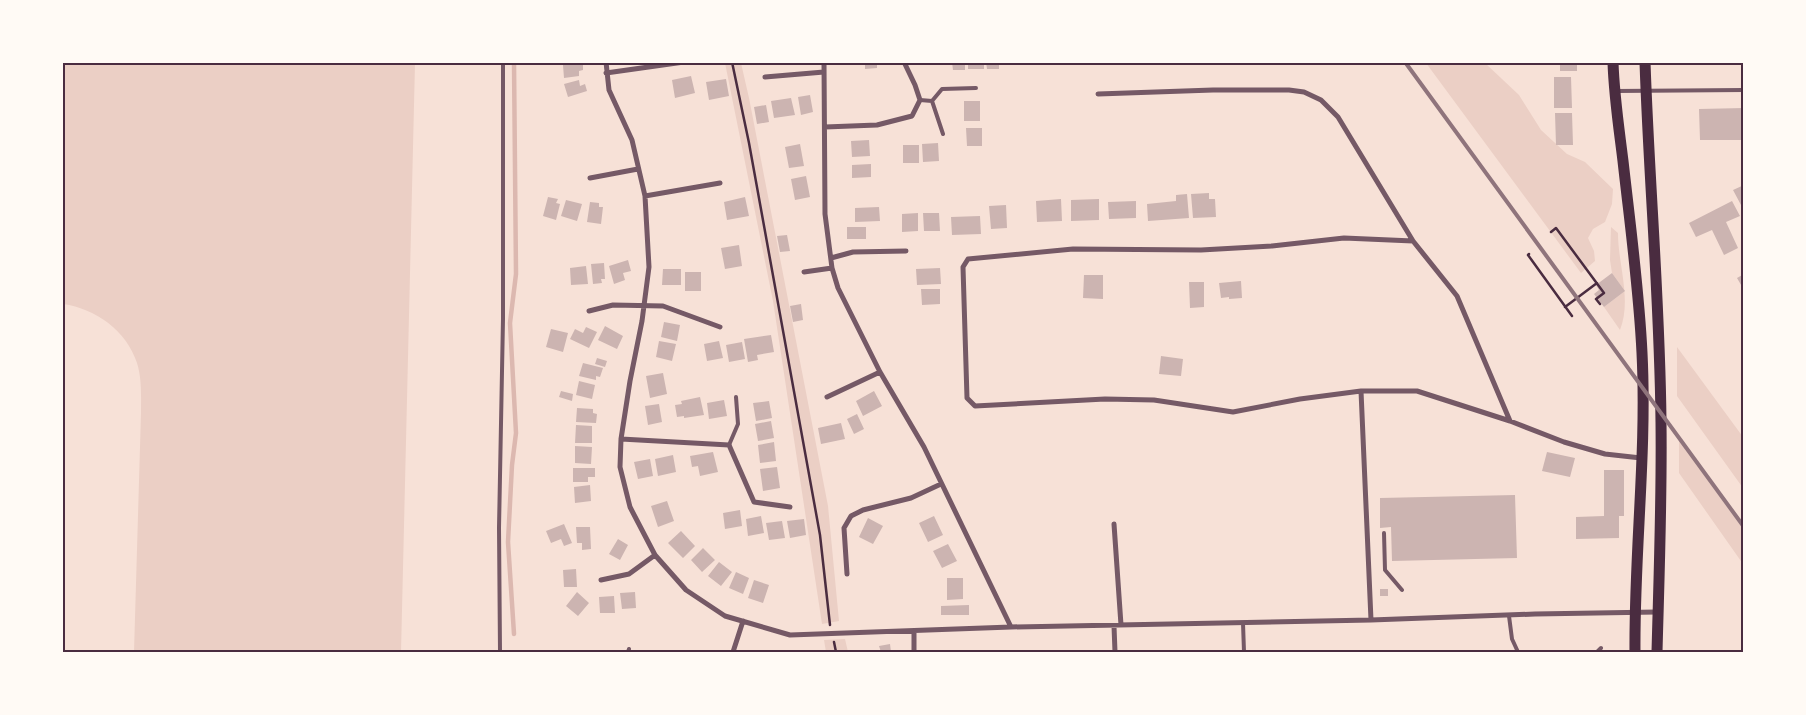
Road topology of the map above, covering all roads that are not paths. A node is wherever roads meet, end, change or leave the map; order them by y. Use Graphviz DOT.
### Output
graph roads {
  1 [pos="503,62"];
  2 [pos="606,62"];
  3 [pos="684,62"];
  4 [pos="824,62"];
  5 [pos="904,62"];
  6 [pos="1613,62"];
  7 [pos="1645,62"];
  8 [pos="824,72"];
  9 [pos="606,73"];
  10 [pos="765,77"];
  11 [pos="976,88"];
  12 [pos="1646,90"];
  13 [pos="1744,90"];
  14 [pos="1614,91"];
  15 [pos="1098,94"];
  16 [pos="920,100"];
  17 [pos="932,100"];
  18 [pos="825,127"];
  19 [pos="944,134"];
  20 [pos="638,169"];
  21 [pos="590,178"];
  22 [pos="720,183"];
  23 [pos="645,196"];
  24 [pos="1413,241"];
  25 [pos="906,251"];
  26 [pos="831,258"];
  27 [pos="832,268"];
  28 [pos="804,272"];
  29 [pos="644,306"];
  30 [pos="589,311"];
  31 [pos="720,327"];
  32 [pos="880,372"];
  33 [pos="1361,390"];
  34 [pos="736,397"];
  35 [pos="827,397"];
  36 [pos="1510,421"];
  37 [pos="622,439"];
  38 [pos="729,445"];
  39 [pos="1642,458"];
  40 [pos="941,484"];
  41 [pos="790,507"];
  42 [pos="1114,524"];
  43 [pos="1384,533"];
  44 [pos="655,555"];
  45 [pos="847,574"];
  46 [pos="601,580"];
  47 [pos="1402,590"];
  48 [pos="1635,612"];
  49 [pos="1658,612"];
  50 [pos="1509,616"];
  51 [pos="1371,620"];
  52 [pos="744,621"];
  53 [pos="1243,623"];
  54 [pos="1118,625"];
  55 [pos="1011,628"];
  56 [pos="914,630"];
  57 [pos="1601,648"];
  58 [pos="500,652"];
  59 [pos="733,652"];
  60 [pos="914,652"];
  61 [pos="1115,652"];
  62 [pos="1244,652"];
  63 [pos="1518,652"];
  64 [pos="1597,652"];
  65 [pos="1635,652"];
  66 [pos="1657,652"];
  1 -- 58 [label="lane"];
  2 -- 9 [label="street"];
  3 -- 9 [label="street"];
  4 -- 8 [label="street"];
  5 -- 16 [label="street"];
  6 -- 14 [label="main road"];
  7 -- 12 [label="main road"];
  8 -- 10 [label="street"];
  8 -- 18 [label="street"];
  9 -- 20 [label="street"];
  11 -- 17 [label="lane"];
  12 -- 13 [label="lane"];
  12 -- 14 [label="lane"];
  12 -- 49 [label="main road"];
  14 -- 39 [label="main road"];
  15 -- 24 [label="street"];
  16 -- 17 [label="lane"];
  16 -- 18 [label="street"];
  17 -- 19 [label="lane"];
  18 -- 26 [label="street"];
  20 -- 21 [label="street"];
  20 -- 23 [label="street"];
  22 -- 23 [label="street"];
  23 -- 29 [label="street"];
  24 -- 33 [label="street"];
  24 -- 36 [label="street"];
  25 -- 26 [label="street"];
  26 -- 27 [label="street"];
  27 -- 28 [label="street"];
  27 -- 32 [label="street"];
  29 -- 30 [label="street"];
  29 -- 31 [label="street"];
  29 -- 37 [label="street"];
  32 -- 35 [label="street"];
  32 -- 40 [label="street"];
  33 -- 36 [label="street"];
  33 -- 51 [label="street"];
  34 -- 38 [label="lane"];
  36 -- 39 [label="street"];
  37 -- 38 [label="street"];
  37 -- 44 [label="street"];
  38 -- 41 [label="street"];
  39 -- 48 [label="main road"];
  40 -- 45 [label="street"];
  40 -- 55 [label="street"];
  42 -- 54 [label="street"];
  43 -- 47 [label="lane"];
  44 -- 46 [label="street"];
  44 -- 52 [label="street"];
  48 -- 49 [label="street"];
  48 -- 50 [label="street"];
  48 -- 65 [label="main road"];
  49 -- 66 [label="main road"];
  50 -- 51 [label="street"];
  50 -- 63 [label="lane"];
  51 -- 53 [label="street"];
  52 -- 56 [label="street"];
  52 -- 59 [label="street"];
  53 -- 54 [label="street"];
  53 -- 62 [label="lane"];
  54 -- 55 [label="street"];
  54 -- 61 [label="street"];
  55 -- 56 [label="street"];
  56 -- 60 [label="street"];
  57 -- 64 [label="lane"];
}
